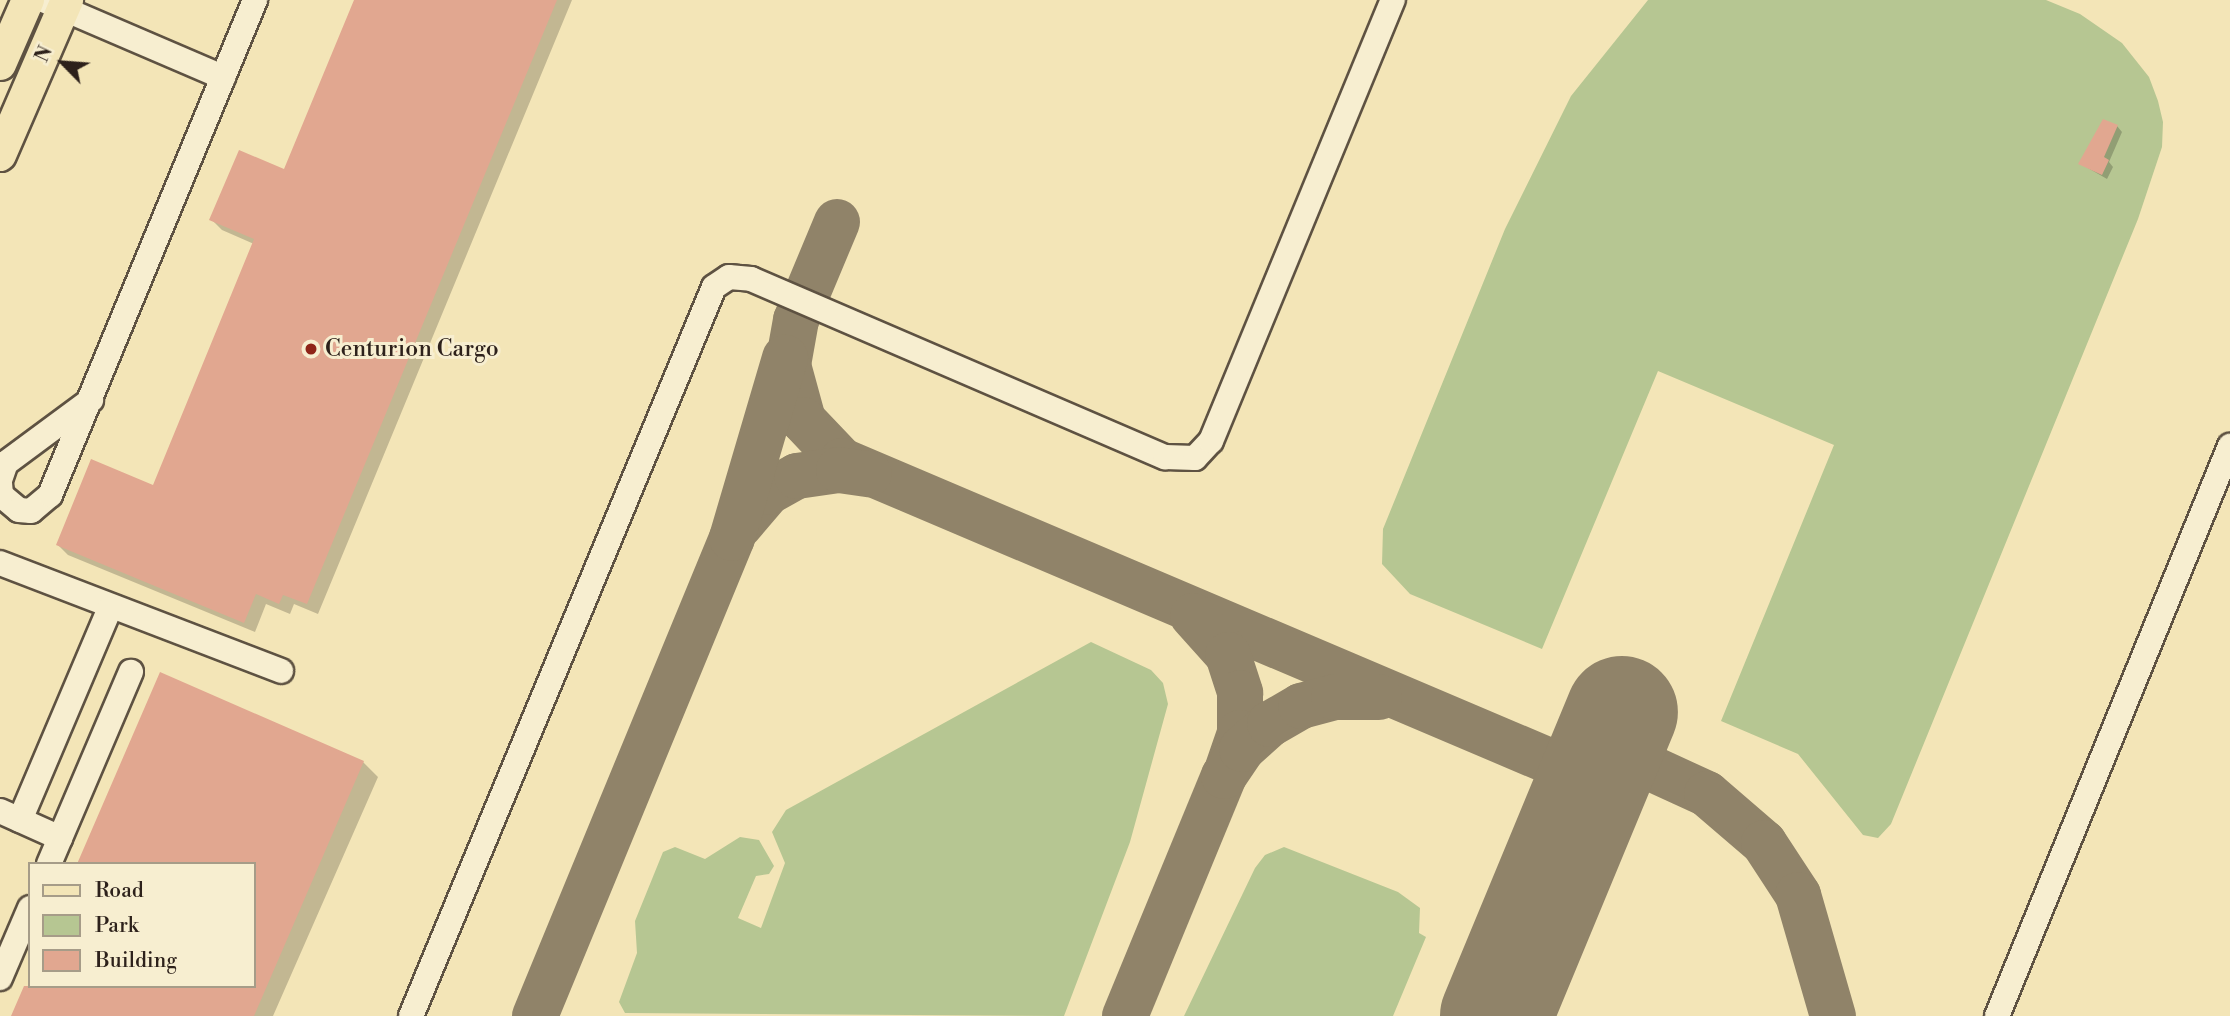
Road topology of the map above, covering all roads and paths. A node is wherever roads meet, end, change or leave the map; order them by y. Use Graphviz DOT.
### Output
graph roads {
  1 [pos="28,0"];
  2 [pos="255,0"];
  3 [pos="1393,0"];
  4 [pos="58,3"];
  5 [pos="0,64"];
  6 [pos="223,77"];
  7 [pos="0,155"];
  8 [pos="92,400"];
  9 [pos="2230,446"];
  10 [pos="0,489"];
  11 [pos="0,563"];
  12 [pos="110,608"];
  13 [pos="281,671"];
  14 [pos="131,672"];
  15 [pos="10,816"];
  16 [pos="60,838"];
  17 [pos="50,862"];
  18 [pos="28,913"];
  19 [pos="0,978"];
  20 [pos="411,1016"];
  21 [pos="1997,1016"];
  1 -- 5 [label="main road"];
  2 -- 6 [label="lane"];
  3 -- 20 [label="lane"];
  4 -- 6 [label="lane"];
  4 -- 7 [label="main road"];
  6 -- 8 [label="lane"];
  8 -- 10 [label="lane"];
  8 -- 10 [label="lane"];
  9 -- 21 [label="lane"];
  11 -- 12 [label="lane"];
  12 -- 13 [label="lane"];
  12 -- 15 [label="lane"];
  14 -- 16 [label="lane"];
  15 -- 16 [label="lane"];
  16 -- 17 [label="lane"];
  18 -- 19 [label="lane"];
}
